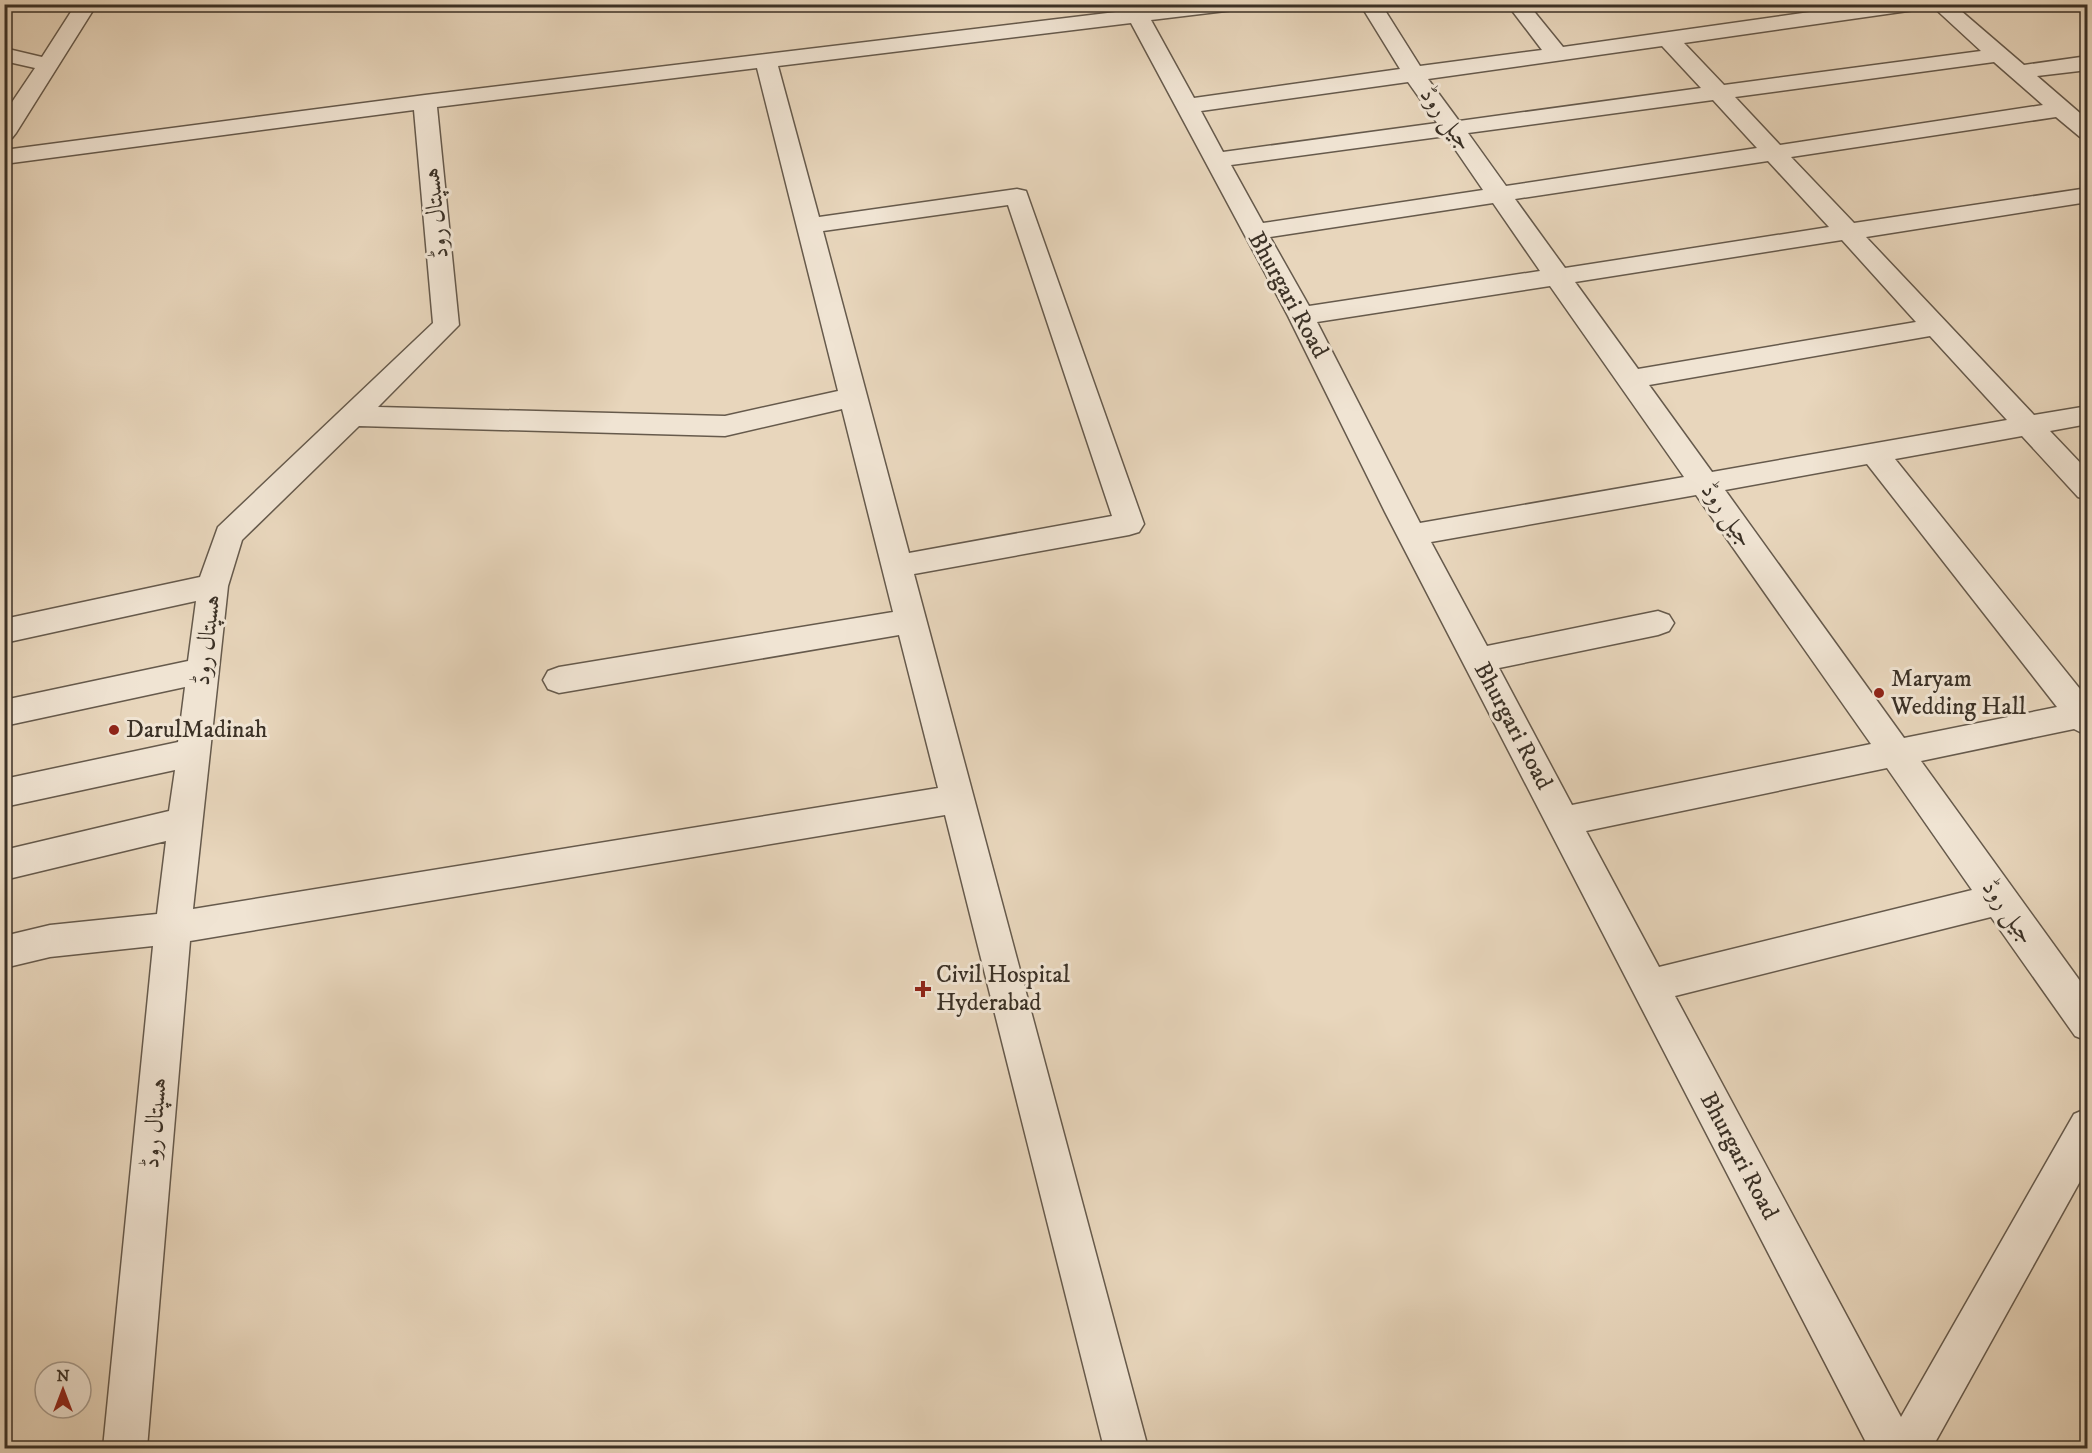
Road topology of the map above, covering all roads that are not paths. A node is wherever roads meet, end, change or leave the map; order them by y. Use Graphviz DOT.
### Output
graph roads {
  1 [pos="87,4"];
  2 [pos="1234,4"];
  3 [pos="1370,4"];
  4 [pos="1516,4"];
  5 [pos="1915,4"];
  6 [pos="1940,4"];
  7 [pos="1134,11"];
  8 [pos="1668,39"];
  9 [pos="4,54"];
  10 [pos="1557,54"];
  11 [pos="2001,55"];
  12 [pos="766,61"];
  13 [pos="2088,63"];
  14 [pos="49,65"];
  15 [pos="2019,72"];
  16 [pos="1413,73"];
  17 [pos="1718,93"];
  18 [pos="425,102"];
  19 [pos="1185,106"];
  20 [pos="2061,109"];
  21 [pos="1452,129"];
  22 [pos="2088,132"];
  23 [pos="4,133"];
  24 [pos="1773,153"];
  25 [pos="4,157"];
  26 [pos="1215,160"];
  27 [pos="1499,194"];
  28 [pos="2088,195"];
  29 [pos="808,226"];
  30 [pos="1253,232"];
  31 [pos="1846,232"];
  32 [pos="1559,277"];
  33 [pos="1301,316"];
  34 [pos="1935,327"];
  35 [pos="1630,379"];
  36 [pos="853,397"];
  37 [pos="2088,415"];
  38 [pos="353,416"];
  39 [pos="2028,426"];
  40 [pos="1874,453"];
  41 [pos="1704,483"];
  42 [pos="2088,490"];
  43 [pos="1412,535"];
  44 [pos="897,566"];
  45 [pos="213,586"];
  46 [pos="911,621"];
  47 [pos="1658,623"];
  48 [pos="4,631"];
  49 [pos="1478,660"];
  50 [pos="204,670"];
  51 [pos="559,680"];
  52 [pos="4,713"];
  53 [pos="2084,719"];
  54 [pos="194,752"];
  55 [pos="1896,754"];
  56 [pos="4,793"];
  57 [pos="957,799"];
  58 [pos="1562,821"];
  59 [pos="186,822"];
  60 [pos="4,865"];
  61 [pos="1999,899"];
  62 [pos="173,928"];
  63 [pos="4,952"];
  64 [pos="1649,986"];
  65 [pos="2088,1024"];
  66 [pos="2088,1127"];
  67 [pos="125,1449"];
  68 [pos="1126,1449"];
  69 [pos="1893,1449"];
  70 [pos="1908,1449"];
  1 -- 14 [label="street"];
  2 -- 7 [label="street"];
  3 -- 16 [label="street, جیل روڈ"];
  4 -- 10 [label="street"];
  5 -- 8 [label="street"];
  6 -- 11 [label="street"];
  7 -- 12 [label="street"];
  7 -- 19 [label="street, Bhurgari Road"];
  8 -- 10 [label="street"];
  8 -- 17 [label="street"];
  9 -- 14 [label="street"];
  10 -- 16 [label="street"];
  11 -- 15 [label="street"];
  11 -- 17 [label="street"];
  12 -- 18 [label="street"];
  12 -- 29 [label="street"];
  13 -- 15 [label="street"];
  14 -- 23 [label="street"];
  15 -- 20 [label="street"];
  16 -- 19 [label="street"];
  16 -- 21 [label="street, جیل روڈ"];
  17 -- 21 [label="street"];
  17 -- 24 [label="street"];
  18 -- 25 [label="street"];
  18 -- 38 [label="street, ہسپتال روڈ"];
  19 -- 26 [label="street, Bhurgari Road"];
  20 -- 22 [label="street"];
  20 -- 24 [label="street"];
  21 -- 26 [label="street"];
  21 -- 27 [label="street, جیل روڈ"];
  24 -- 27 [label="street"];
  24 -- 31 [label="street"];
  26 -- 30 [label="street, Bhurgari Road"];
  27 -- 30 [label="street"];
  27 -- 32 [label="street, جیل روڈ"];
  28 -- 31 [label="street"];
  29 -- 36 [label="street"];
  29 -- 44 [label="street"];
  30 -- 33 [label="street, Bhurgari Road"];
  31 -- 32 [label="street"];
  31 -- 34 [label="street"];
  32 -- 33 [label="street"];
  32 -- 35 [label="street, جیل روڈ"];
  33 -- 43 [label="street, Bhurgari Road"];
  34 -- 35 [label="street"];
  34 -- 39 [label="street"];
  35 -- 41 [label="street, جیل روڈ"];
  36 -- 38 [label="street"];
  36 -- 44 [label="street"];
  37 -- 39 [label="street"];
  38 -- 45 [label="street, ہسپتال روڈ"];
  39 -- 40 [label="street"];
  39 -- 42 [label="street"];
  40 -- 41 [label="street"];
  40 -- 53 [label="street"];
  41 -- 43 [label="street"];
  41 -- 55 [label="street, جیل روڈ"];
  43 -- 49 [label="street, Bhurgari Road"];
  44 -- 46 [label="street"];
  45 -- 48 [label="street"];
  45 -- 50 [label="street, ہسپتال روڈ"];
  46 -- 51 [label="street"];
  46 -- 57 [label="street"];
  47 -- 49 [label="street"];
  49 -- 58 [label="street, Bhurgari Road"];
  50 -- 52 [label="street"];
  50 -- 54 [label="street, ہسپتال روڈ"];
  53 -- 55 [label="street"];
  54 -- 56 [label="street"];
  54 -- 59 [label="street, ہسپتال روڈ"];
  55 -- 58 [label="street"];
  55 -- 61 [label="street, جیل روڈ"];
  57 -- 62 [label="street"];
  57 -- 68 [label="street"];
  58 -- 64 [label="street, Bhurgari Road"];
  59 -- 60 [label="street"];
  59 -- 62 [label="street, ہسپتال روڈ"];
  61 -- 64 [label="street"];
  61 -- 65 [label="street, جیل روڈ"];
  62 -- 63 [label="street"];
  62 -- 67 [label="street, ہسپتال روڈ"];
  64 -- 69 [label="street, Bhurgari Road"];
  66 -- 70 [label="street"];
}
